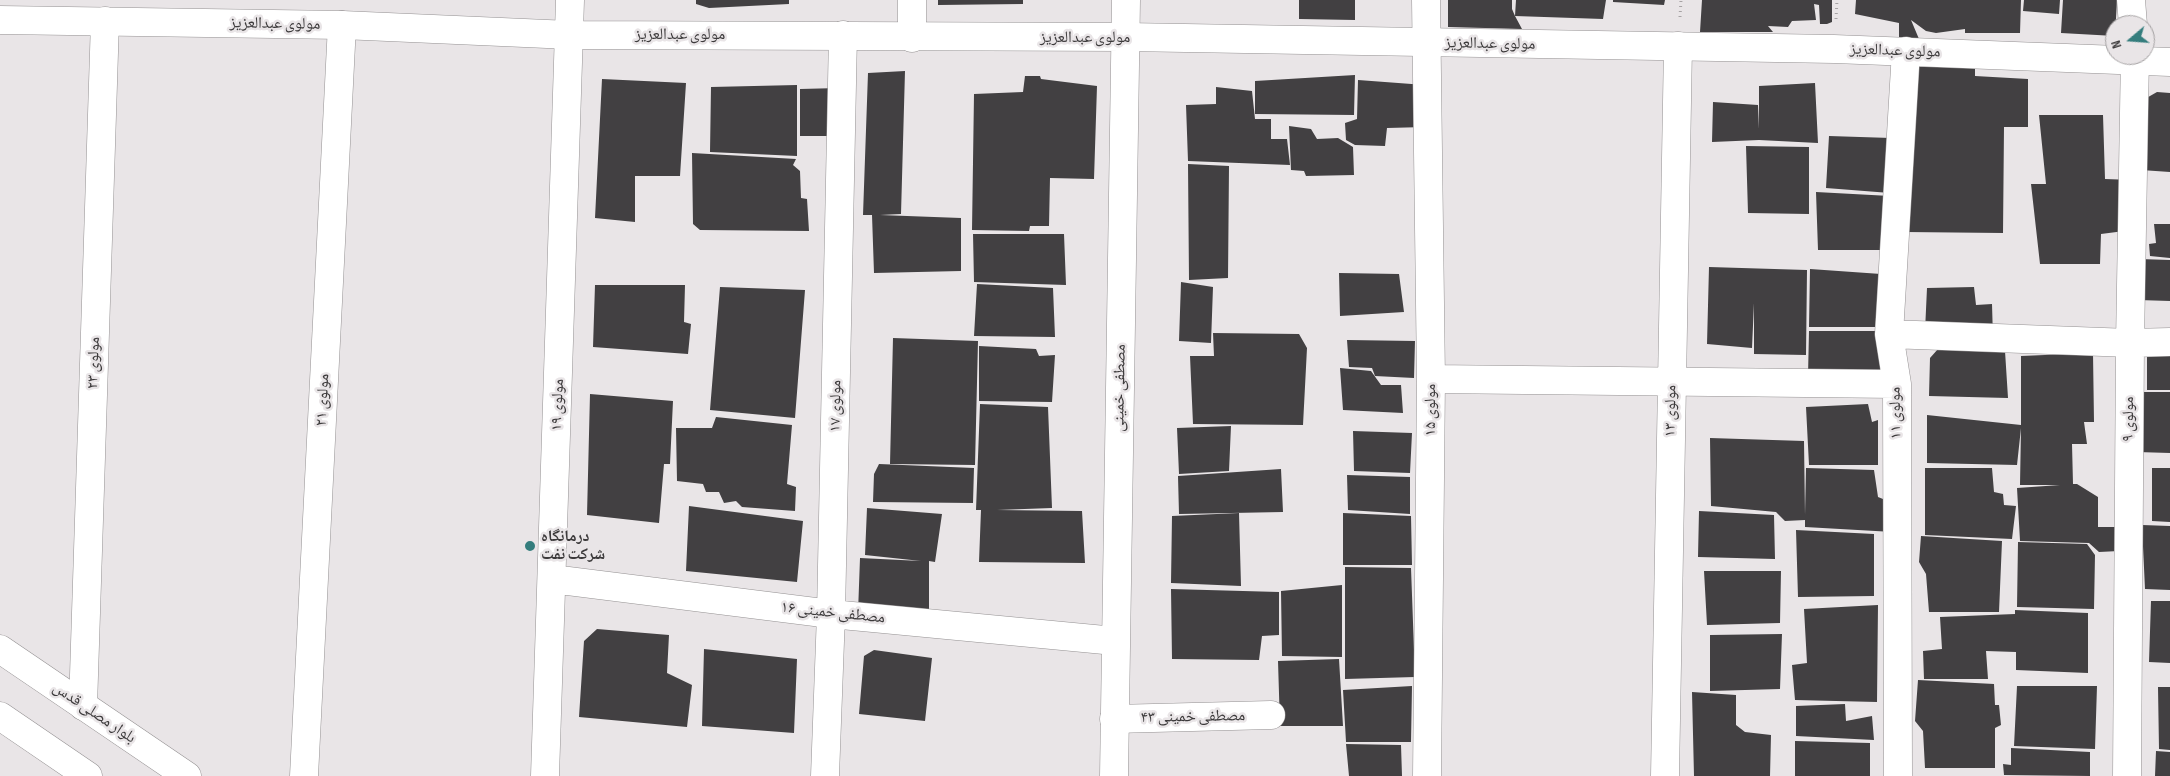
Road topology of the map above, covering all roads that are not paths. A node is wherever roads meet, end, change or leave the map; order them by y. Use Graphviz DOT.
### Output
graph roads {
  1 [pos="570,0"];
  2 [pos="912,0"];
  3 [pos="1126,0"];
  4 [pos="1426,0"];
  5 [pos="2131,0"];
  6 [pos="2132,15"];
  7 [pos="0,20"];
  8 [pos="105,21"];
  9 [pos="342,25"];
  10 [pos="570,35"];
  11 [pos="843,35"];
  12 [pos="912,38"];
  13 [pos="1126,38"];
  14 [pos="1426,43"];
  15 [pos="1678,46"];
  16 [pos="1906,51"];
  17 [pos="2105,57"];
  18 [pos="2155,60"];
  19 [pos="2170,62"];
  20 [pos="2135,65"];
  21 [pos="1889,334"];
  22 [pos="2170,342"];
  23 [pos="2130,343"];
  24 [pos="1431,379"];
  25 [pos="1672,381"];
  26 [pos="1897,384"];
  27 [pos="552,579"];
  28 [pos="831,614"];
  29 [pos="1115,641"];
  30 [pos="0,649"];
  31 [pos="83,706"];
  32 [pos="1272,715"];
  33 [pos="0,716"];
  34 [pos="1114,719"];
  35 [pos="88,776"];
  36 [pos="187,776"];
  37 [pos="304,776"];
  38 [pos="545,776"];
  39 [pos="825,776"];
  40 [pos="1114,776"];
  41 [pos="1427,776"];
  42 [pos="1665,776"];
  43 [pos="1898,776"];
  44 [pos="2127,776"];
  1 -- 10 [label="street, مولوی ۱۹"];
  2 -- 12 [label="street"];
  3 -- 13 [label="street, مصطفی خمینی"];
  4 -- 14 [label="street, مولوی ۱۵"];
  5 -- 6 [label="street"];
  7 -- 8 [label="street, مولوی عبدالعزیز"];
  8 -- 9 [label="street, مولوی عبدالعزیز"];
  8 -- 31 [label="street, مولوی ۲۳"];
  9 -- 10 [label="street, مولوی عبدالعزیز"];
  9 -- 37 [label="street, مولوی ۲۱"];
  10 -- 11 [label="street, مولوی عبدالعزیز"];
  10 -- 27 [label="street, مولوی ۱۹"];
  11 -- 12 [label="street, مولوی عبدالعزیز"];
  11 -- 28 [label="street, مولوی ۱۷"];
  12 -- 13 [label="street, مولوی عبدالعزیز"];
  13 -- 14 [label="street, مولوی عبدالعزیز"];
  13 -- 29 [label="street, مصطفی خمینی"];
  14 -- 15 [label="street, مولوی عبدالعزیز"];
  14 -- 24 [label="street, مولوی ۱۵"];
  15 -- 16 [label="street, مولوی عبدالعزیز"];
  15 -- 25 [label="street, مولوی ۱۳"];
  16 -- 17 [label="street, مولوی عبدالعزیز"];
  16 -- 21 [label="street, مولوی ۱۱"];
  18 -- 19 [label="street, مولوی عبدالعزیز"];
  20 -- 23 [label="street, مولوی ۹"];
  21 -- 23 [label="street"];
  21 -- 26 [label="street, مولوی ۱۱"];
  22 -- 23 [label="street"];
  23 -- 44 [label="street, مولوی ۹"];
  24 -- 25 [label="street"];
  24 -- 41 [label="street, مولوی ۱۵"];
  25 -- 26 [label="street"];
  25 -- 42 [label="street, مولوی ۱۳"];
  26 -- 43 [label="street, مولوی ۱۱"];
  27 -- 28 [label="street, مصطفی خمینی ۱۶"];
  27 -- 38 [label="street, مولوی ۱۹"];
  28 -- 29 [label="street, مصطفی خمینی ۱۶"];
  28 -- 39 [label="street, مولوی ۱۷"];
  29 -- 34 [label="street, مصطفی خمینی"];
  30 -- 31 [label="street, بلوار مصلی قدس"];
  31 -- 36 [label="street, بلوار مصلی قدس"];
  32 -- 34 [label="street, مصطفی خمینی ۴۳"];
  33 -- 35 [label="street"];
  34 -- 40 [label="street, مصطفی خمینی"];
}
